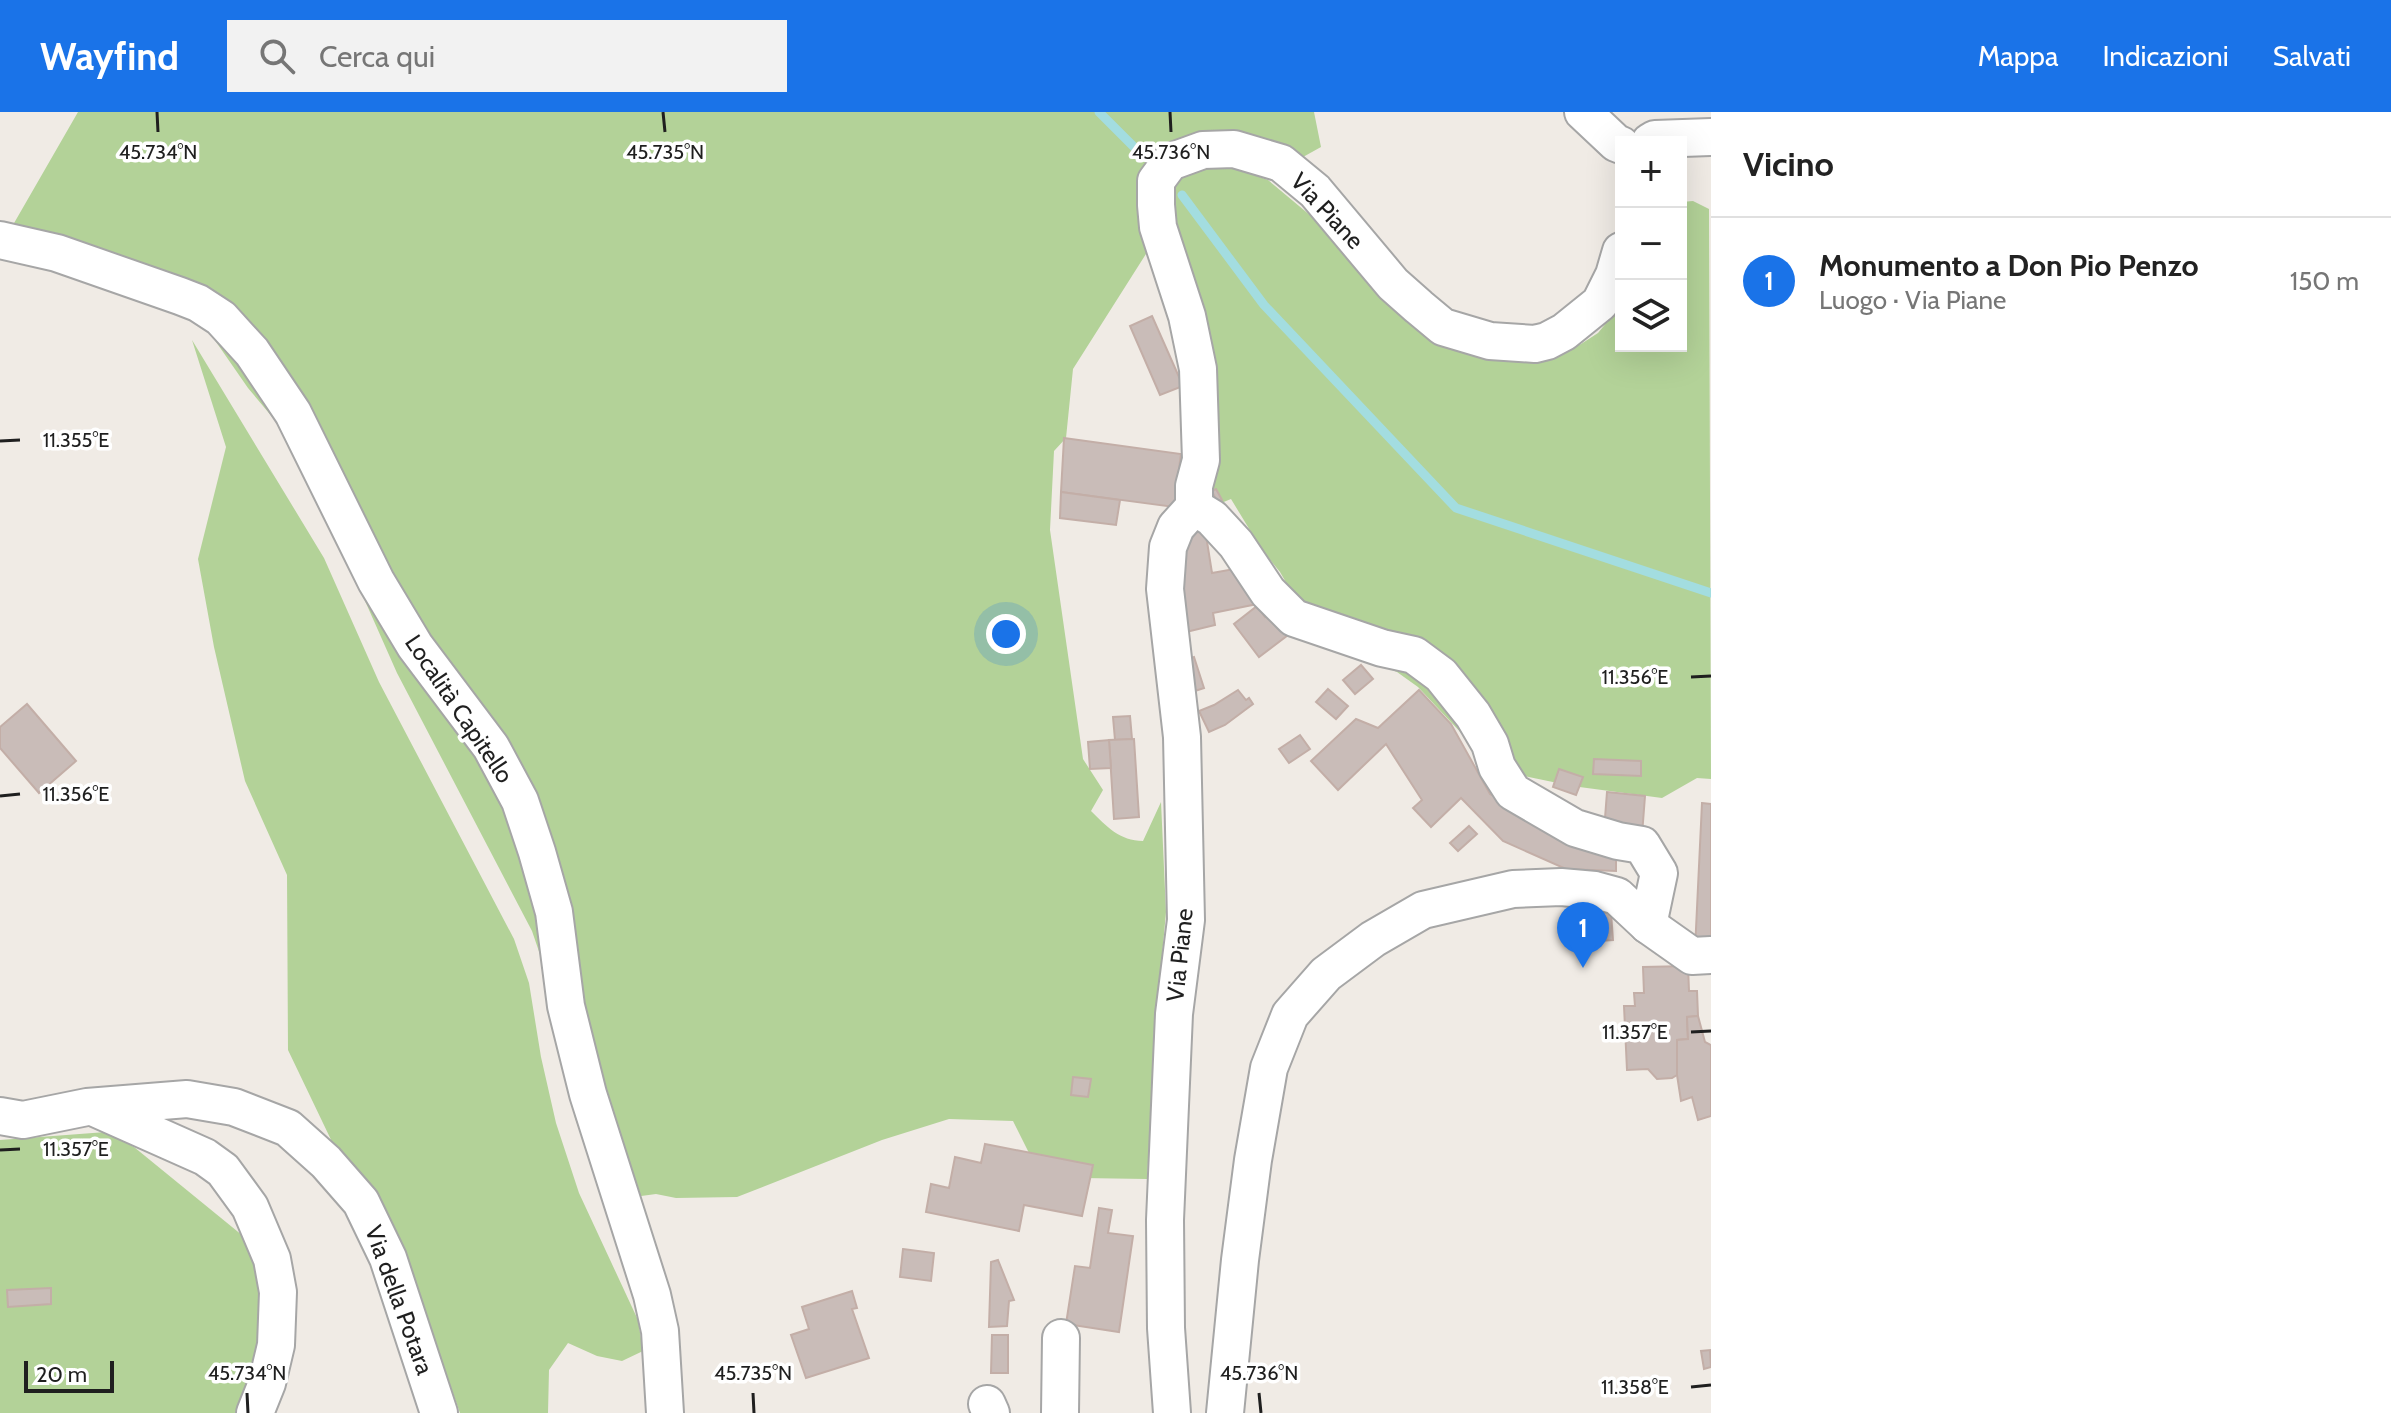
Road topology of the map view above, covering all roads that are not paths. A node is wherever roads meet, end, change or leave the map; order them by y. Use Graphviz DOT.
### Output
graph roads {
  1 [pos="1583,112"];
  2 [pos="1711,137"];
  3 [pos="1687,138"];
  4 [pos="1615,140"];
  5 [pos="0,240"];
  6 [pos="1615,272"];
  7 [pos="1194,507"];
  8 [pos="1648,925"];
  9 [pos="1711,955"];
  10 [pos="94,1107"];
  11 [pos="0,1116"];
  12 [pos="1061,1338"];
  13 [pos="255,1413"];
  14 [pos="439,1413"];
  15 [pos="665,1413"];
  16 [pos="1060,1413"];
  17 [pos="1172,1413"];
  18 [pos="1225,1413"];
  1 -- 4 [label="street"];
  2 -- 3 [label="street"];
  5 -- 15 [label="street, Località Capitello"];
  6 -- 7 [label="street, Via Piane"];
  7 -- 8 [label="street"];
  7 -- 17 [label="street, Via Piane"];
  8 -- 9 [label="street"];
  8 -- 18 [label="street"];
  10 -- 11 [label="street, Via della Potara"];
  10 -- 13 [label="street"];
  10 -- 14 [label="street, Via della Potara"];
  12 -- 16 [label="street"];
}
